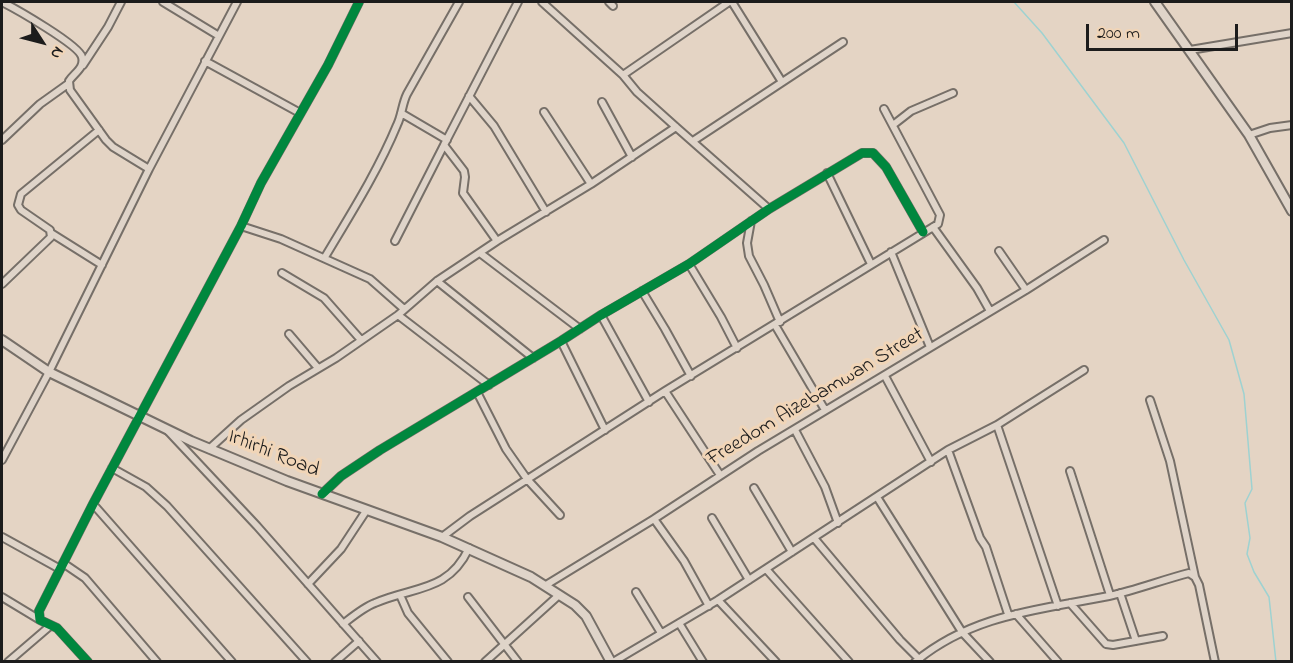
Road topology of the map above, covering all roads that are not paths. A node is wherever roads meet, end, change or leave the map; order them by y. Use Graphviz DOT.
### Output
graph roads {
  1 [pos="2,2"];
  2 [pos="122,2"];
  3 [pos="163,2"];
  4 [pos="237,2"];
  5 [pos="359,2"];
  6 [pos="459,2"];
  7 [pos="518,2"];
  8 [pos="542,2"];
  9 [pos="730,2"];
  10 [pos="1155,2"];
  11 [pos="1292,33"];
  12 [pos="219,36"];
  13 [pos="843,42"];
  14 [pos="1190,50"];
  15 [pos="205,61"];
  16 [pos="81,67"];
  17 [pos="623,75"];
  18 [pos="782,82"];
  19 [pos="68,84"];
  20 [pos="954,93"];
  21 [pos="469,96"];
  22 [pos="602,102"];
  23 [pos="884,109"];
  24 [pos="544,112"];
  25 [pos="300,113"];
  26 [pos="401,113"];
  27 [pos="893,125"];
  28 [pos="1292,125"];
  29 [pos="676,127"];
  30 [pos="99,130"];
  31 [pos="1249,135"];
  32 [pos="2,140"];
  33 [pos="693,141"];
  34 [pos="446,142"];
  35 [pos="632,157"];
  36 [pos="149,169"];
  37 [pos="827,173"];
  38 [pos="591,184"];
  39 [pos="1289,200"];
  40 [pos="769,209"];
  41 [pos="1292,211"];
  42 [pos="546,212"];
  43 [pos="751,221"];
  44 [pos="241,226"];
  45 [pos="933,227"];
  46 [pos="923,232"];
  47 [pos="51,233"];
  48 [pos="1104,240"];
  49 [pos="395,241"];
  50 [pos="497,241"];
  51 [pos="999,251"];
  52 [pos="891,252"];
  53 [pos="480,253"];
  54 [pos="325,257"];
  55 [pos="102,264"];
  56 [pos="689,264"];
  57 [pos="872,264"];
  58 [pos="282,273"];
  59 [pos="437,281"];
  60 [pos="2,284"];
  61 [pos="1026,290"];
  62 [pos="642,291"];
  63 [pos="404,309"];
  64 [pos="990,311"];
  65 [pos="398,315"];
  66 [pos="601,315"];
  67 [pos="777,324"];
  68 [pos="580,328"];
  69 [pos="289,334"];
  70 [pos="2,340"];
  71 [pos="361,340"];
  72 [pos="561,341"];
  73 [pos="930,347"];
  74 [pos="736,348"];
  75 [pos="533,358"];
  76 [pos="318,368"];
  77 [pos="1084,370"];
  78 [pos="49,372"];
  79 [pos="691,376"];
  80 [pos="885,376"];
  81 [pos="489,385"];
  82 [pos="665,392"];
  83 [pos="477,393"];
  84 [pos="1150,400"];
  85 [pos="649,402"];
  86 [pos="825,410"];
  87 [pos="140,416"];
  88 [pos="997,425"];
  89 [pos="168,430"];
  90 [pos="605,430"];
  91 [pos="795,430"];
  92 [pos="209,448"];
  93 [pos="948,450"];
  94 [pos="2,460"];
  95 [pos="931,462"];
  96 [pos="112,468"];
  97 [pos="1070,471"];
  98 [pos="720,476"];
  99 [pos="527,479"];
  100 [pos="754,488"];
  101 [pos="322,494"];
  102 [pos="877,497"];
  103 [pos="93,504"];
  104 [pos="366,511"];
  105 [pos="560,515"];
  106 [pos="712,518"];
  107 [pos="654,519"];
  108 [pos="838,523"];
  109 [pos="2,537"];
  110 [pos="442,537"];
  111 [pos="813,538"];
  112 [pos="469,548"];
  113 [pos="792,552"];
  114 [pos="62,566"];
  115 [pos="766,569"];
  116 [pos="1195,576"];
  117 [pos="749,580"];
  118 [pos="308,584"];
  119 [pos="546,585"];
  120 [pos="636,592"];
  121 [pos="1120,593"];
  122 [pos="400,595"];
  123 [pos="559,595"];
  124 [pos="1110,595"];
  125 [pos="2,597"];
  126 [pos="468,597"];
  127 [pos="718,600"];
  128 [pos="1070,603"];
  129 [pos="709,606"];
  130 [pos="1058,606"];
  131 [pos="1008,614"];
  132 [pos="1016,614"];
  133 [pos="40,620"];
  134 [pos="679,623"];
  135 [pos="344,624"];
  136 [pos="50,626"];
  137 [pos="962,632"];
  138 [pos="661,633"];
  139 [pos="1162,636"];
  140 [pos="358,641"];
  141 [pos="1136,641"];
  142 [pos="504,644"];
  143 [pos="919,660"];
  144 [pos="87,661"];
  145 [pos="8,662"];
  146 [pos="157,662"];
  147 [pos="232,662"];
  148 [pos="307,662"];
  149 [pos="335,662"];
  150 [pos="377,662"];
  151 [pos="448,662"];
  152 [pos="485,662"];
  153 [pos="518,662"];
  154 [pos="612,662"];
  155 [pos="703,662"];
  156 [pos="776,662"];
  157 [pos="849,662"];
  158 [pos="990,662"];
  159 [pos="1058,662"];
  160 [pos="1215,662"];
  1 -- 16 [label="street"];
  2 -- 16 [label="street"];
  3 -- 12 [label="street"];
  4 -- 12 [label="street"];
  5 -- 25 [label="street"];
  6 -- 26 [label="street"];
  7 -- 21 [label="street"];
  8 -- 17 [label="street"];
  9 -- 17 [label="street"];
  9 -- 18 [label="street"];
  10 -- 14 [label="street"];
  11 -- 14 [label="street"];
  12 -- 15 [label="street"];
  13 -- 18 [label="street"];
  14 -- 31 [label="street"];
  15 -- 25 [label="street"];
  15 -- 36 [label="street"];
  16 -- 19 [label="street"];
  17 -- 29 [label="street"];
  18 -- 33 [label="street"];
  19 -- 30 [label="street"];
  19 -- 32 [label="street"];
  20 -- 27 [label="street"];
  21 -- 34 [label="street"];
  21 -- 42 [label="street"];
  22 -- 35 [label="street"];
  23 -- 27 [label="street"];
  24 -- 38 [label="street"];
  25 -- 44 [label="street"];
  26 -- 34 [label="street"];
  26 -- 54 [label="street"];
  27 -- 45 [label="street"];
  28 -- 31 [label="street"];
  29 -- 33 [label="street"];
  29 -- 35 [label="street"];
  30 -- 36 [label="street"];
  30 -- 47 [label="street"];
  31 -- 39 [label="street"];
  33 -- 40 [label="street"];
  34 -- 49 [label="street"];
  34 -- 50 [label="street"];
  35 -- 38 [label="street"];
  36 -- 55 [label="street"];
  37 -- 40 [label="street"];
  37 -- 46 [label="street"];
  37 -- 57 [label="street"];
  38 -- 42 [label="street"];
  39 -- 41 [label="street"];
  40 -- 43 [label="street"];
  42 -- 50 [label="street"];
  43 -- 56 [label="street"];
  43 -- 67 [label="street"];
  44 -- 54 [label="street"];
  44 -- 87 [label="street"];
  45 -- 46 [label="street"];
  45 -- 64 [label="street"];
  46 -- 52 [label="street"];
  47 -- 55 [label="street"];
  47 -- 60 [label="street"];
  48 -- 61 [label="street, Freedom Aizebamwan Street"];
  50 -- 53 [label="street"];
  51 -- 61 [label="street"];
  52 -- 57 [label="street"];
  52 -- 73 [label="street"];
  53 -- 59 [label="street"];
  53 -- 68 [label="street"];
  54 -- 63 [label="street"];
  55 -- 78 [label="street"];
  56 -- 62 [label="street"];
  56 -- 74 [label="street"];
  57 -- 67 [label="street"];
  58 -- 71 [label="street"];
  59 -- 63 [label="street"];
  59 -- 75 [label="street"];
  61 -- 64 [label="street, Freedom Aizebamwan Street"];
  62 -- 66 [label="street"];
  62 -- 79 [label="street"];
  63 -- 65 [label="street"];
  64 -- 73 [label="street, Freedom Aizebamwan Street"];
  65 -- 71 [label="street"];
  65 -- 81 [label="street"];
  66 -- 68 [label="street"];
  66 -- 85 [label="street"];
  67 -- 74 [label="street"];
  67 -- 86 [label="street"];
  68 -- 72 [label="street"];
  69 -- 76 [label="street"];
  70 -- 78 [label="street, Irhirhi Road"];
  71 -- 76 [label="street"];
  72 -- 75 [label="street"];
  72 -- 90 [label="street"];
  73 -- 80 [label="street, Freedom Aizebamwan Street"];
  74 -- 79 [label="street"];
  75 -- 81 [label="street"];
  76 -- 92 [label="street"];
  77 -- 88 [label="street"];
  78 -- 87 [label="street, Irhirhi Road"];
  78 -- 94 [label="street"];
  79 -- 82 [label="street"];
  80 -- 86 [label="street, Freedom Aizebamwan Street"];
  80 -- 95 [label="street"];
  81 -- 83 [label="street"];
  82 -- 85 [label="street"];
  82 -- 98 [label="street"];
  83 -- 99 [label="street"];
  83 -- 101 [label="street"];
  84 -- 116 [label="street"];
  85 -- 90 [label="street"];
  86 -- 91 [label="street, Freedom Aizebamwan Street"];
  87 -- 89 [label="street, Irhirhi Road"];
  87 -- 96 [label="street"];
  88 -- 93 [label="street"];
  88 -- 130 [label="street"];
  89 -- 92 [label="street, Irhirhi Road"];
  89 -- 118 [label="street"];
  90 -- 99 [label="street"];
  91 -- 98 [label="street, Freedom Aizebamwan Street"];
  91 -- 108 [label="street"];
  92 -- 101 [label="street, Irhirhi Road"];
  93 -- 95 [label="street"];
  93 -- 131 [label="street"];
  95 -- 102 [label="street"];
  96 -- 103 [label="street"];
  96 -- 148 [label="street"];
  97 -- 124 [label="street"];
  98 -- 107 [label="street, Freedom Aizebamwan Street"];
  99 -- 105 [label="street"];
  99 -- 110 [label="street"];
  100 -- 113 [label="street"];
  101 -- 104 [label="street, Irhirhi Road"];
  102 -- 108 [label="street"];
  102 -- 137 [label="street"];
  103 -- 114 [label="street"];
  103 -- 147 [label="street"];
  104 -- 110 [label="street, Irhirhi Road"];
  104 -- 118 [label="street"];
  106 -- 117 [label="street"];
  107 -- 119 [label="street, Freedom Aizebamwan Street"];
  107 -- 129 [label="street"];
  108 -- 111 [label="street"];
  109 -- 114 [label="street"];
  110 -- 112 [label="street, Irhirhi Road"];
  111 -- 113 [label="street"];
  111 -- 143 [label="street"];
  112 -- 119 [label="street, Irhirhi Road"];
  112 -- 122 [label="street"];
  113 -- 115 [label="street"];
  114 -- 133 [label="street"];
  114 -- 146 [label="street"];
  115 -- 117 [label="street"];
  115 -- 157 [label="street"];
  116 -- 121 [label="street"];
  116 -- 160 [label="street"];
  117 -- 127 [label="street"];
  118 -- 135 [label="street"];
  119 -- 123 [label="street, Irhirhi Road"];
  120 -- 138 [label="street"];
  121 -- 124 [label="street"];
  121 -- 141 [label="street"];
  122 -- 135 [label="street"];
  122 -- 151 [label="street"];
  123 -- 142 [label="street"];
  123 -- 154 [label="street, Irhirhi Road"];
  124 -- 128 [label="street"];
  125 -- 133 [label="street"];
  126 -- 142 [label="street"];
  127 -- 129 [label="street"];
  127 -- 156 [label="street"];
  128 -- 130 [label="street"];
  128 -- 141 [label="street"];
  129 -- 134 [label="street"];
  130 -- 132 [label="street"];
  131 -- 132 [label="street"];
  131 -- 137 [label="street"];
  132 -- 159 [label="street"];
  133 -- 136 [label="street"];
  134 -- 138 [label="street"];
  134 -- 155 [label="street"];
  135 -- 140 [label="street"];
  136 -- 144 [label="street"];
  136 -- 145 [label="street"];
  137 -- 143 [label="street"];
  137 -- 158 [label="street"];
  138 -- 154 [label="street"];
  139 -- 141 [label="street"];
  140 -- 149 [label="street"];
  140 -- 150 [label="street"];
  142 -- 152 [label="street"];
  142 -- 153 [label="street"];
}
